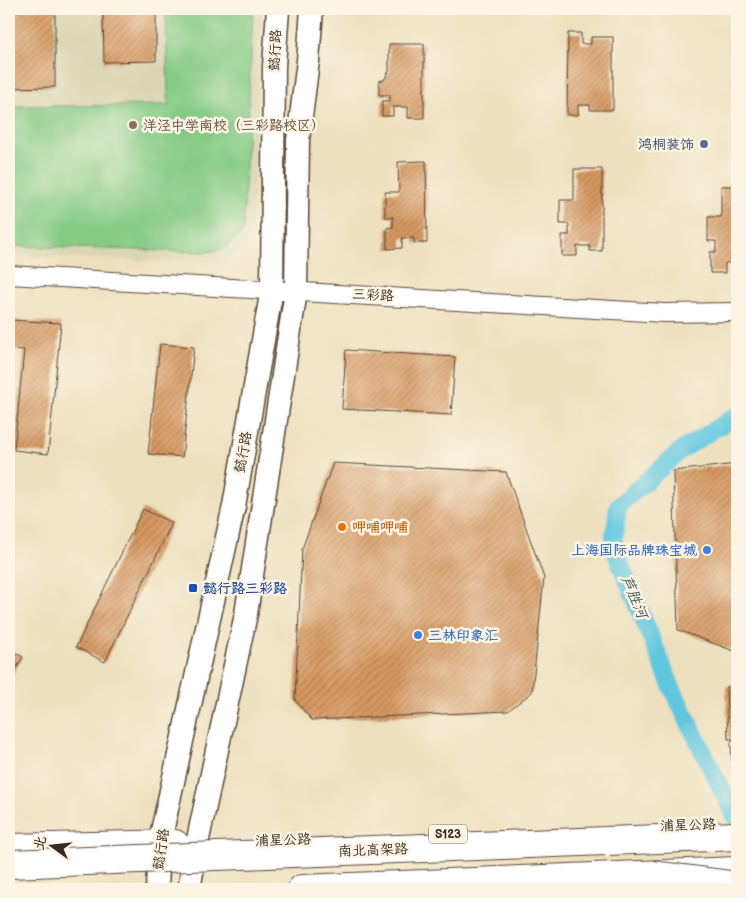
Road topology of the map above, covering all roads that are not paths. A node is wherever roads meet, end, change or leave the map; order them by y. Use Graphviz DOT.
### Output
graph roads {
  1 [pos="278,9"];
  2 [pos="312,9"];
  3 [pos="9,275"];
  4 [pos="272,289"];
  5 [pos="296,291"];
  6 [pos="737,312"];
  7 [pos="737,744"];
  8 [pos="737,761"];
  9 [pos="737,823"];
  10 [pos="737,836"];
  11 [pos="197,844"];
  12 [pos="159,845"];
  13 [pos="9,848"];
  14 [pos="9,864"];
  15 [pos="735,881"];
  16 [pos="636,884"];
  17 [pos="156,889"];
  18 [pos="189,889"];
  19 [pos="302,889"];
  20 [pos="576,889"];
  1 -- 4 [label="street, 懿行路"];
  2 -- 5 [label="street, 懿行路"];
  3 -- 4 [label="street, 三彩路"];
  4 -- 5 [label="street, 三彩路"];
  4 -- 12 [label="street, 懿行路"];
  5 -- 6 [label="street, 三彩路"];
  5 -- 11 [label="street, 懿行路"];
  7 -- 8 [label="lane"];
  9 -- 11 [label="main road, 浦星公路 / S123"];
  10 -- 14 [label="main road, 南北高架路, bridge"];
  11 -- 12 [label="main road, 浦星公路 / S123"];
  11 -- 18 [label="street, 懿行路"];
  12 -- 13 [label="main road, 浦星公路 / S123"];
  12 -- 17 [label="street, 懿行路"];
  15 -- 16 [label="main road, bridge"];
  16 -- 19 [label="main road"];
  16 -- 20 [label="main road"];
}
